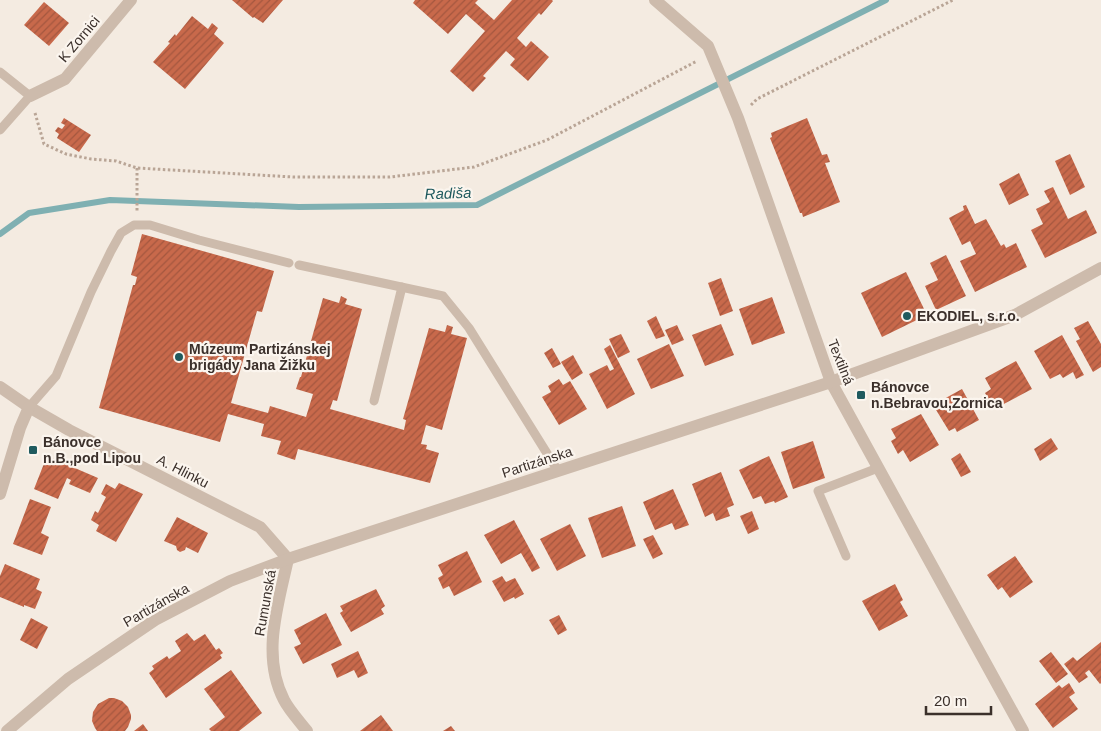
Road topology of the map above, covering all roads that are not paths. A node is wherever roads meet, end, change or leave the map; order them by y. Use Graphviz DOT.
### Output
graph roads {
  1 [pos="131,0"];
  2 [pos="655,0"];
  3 [pos="0,72"];
  4 [pos="30,96"];
  5 [pos="0,130"];
  6 [pos="289,263"];
  7 [pos="299,265"];
  8 [pos="1101,268"];
  9 [pos="402,287"];
  10 [pos="831,382"];
  11 [pos="0,387"];
  12 [pos="374,401"];
  13 [pos="29,407"];
  14 [pos="878,468"];
  15 [pos="558,471"];
  16 [pos="0,494"];
  17 [pos="846,556"];
  18 [pos="288,559"];
  19 [pos="7,731"];
  20 [pos="307,731"];
  21 [pos="1023,731"];
  1 -- 4 [label="street, K Zornici"];
  2 -- 10 [label="street, Textilná"];
  3 -- 4 [label="lane"];
  4 -- 5 [label="lane, K Zornici"];
  6 -- 13 [label="lane"];
  7 -- 9 [label="lane"];
  8 -- 10 [label="street, Partizánska"];
  9 -- 12 [label="lane"];
  9 -- 15 [label="lane"];
  10 -- 14 [label="street, Textilná"];
  10 -- 15 [label="street, Partizánska"];
  11 -- 13 [label="street, A. Hlinku"];
  13 -- 16 [label="street"];
  13 -- 18 [label="street, A. Hlinku"];
  14 -- 17 [label="lane"];
  14 -- 21 [label="street, Textilná"];
  15 -- 18 [label="street, Partizánska"];
  18 -- 19 [label="street, Partizánska"];
  18 -- 20 [label="street, Rumunská"];
}
